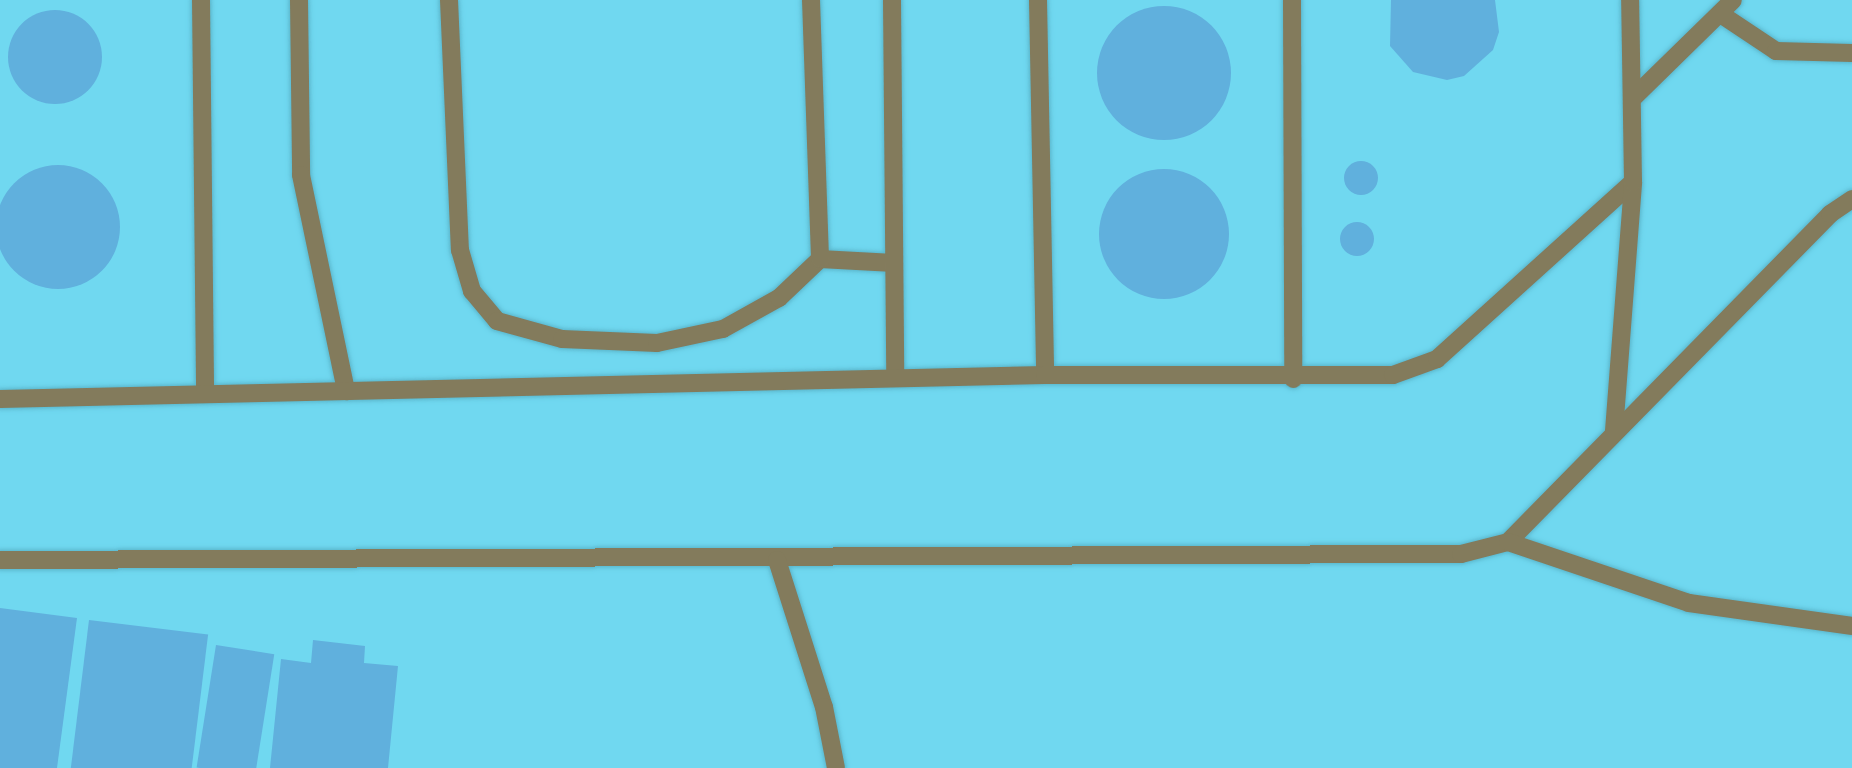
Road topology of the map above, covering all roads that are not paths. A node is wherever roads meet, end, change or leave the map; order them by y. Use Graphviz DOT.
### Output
graph roads {
  1 [pos="201,0"];
  2 [pos="299,0"];
  3 [pos="449,0"];
  4 [pos="811,0"];
  5 [pos="892,0"];
  6 [pos="1038,0"];
  7 [pos="1292,0"];
  8 [pos="1630,0"];
  9 [pos="1732,0"];
  10 [pos="1722,15"];
  11 [pos="1852,54"];
  12 [pos="1632,99"];
  13 [pos="1633,182"];
  14 [pos="1852,199"];
  15 [pos="820,259"];
  16 [pos="894,263"];
  17 [pos="1045,375"];
  18 [pos="895,378"];
  19 [pos="1293,379"];
  20 [pos="346,391"];
  21 [pos="205,394"];
  22 [pos="0,398"];
  23 [pos="1614,430"];
  24 [pos="1508,542"];
  25 [pos="778,559"];
  26 [pos="0,560"];
  27 [pos="1852,625"];
  28 [pos="836,768"];
  1 -- 21 [label="street"];
  2 -- 20 [label="street"];
  3 -- 15 [label="street"];
  4 -- 15 [label="street"];
  5 -- 16 [label="street"];
  6 -- 17 [label="street"];
  7 -- 19 [label="street"];
  8 -- 12 [label="street"];
  9 -- 10 [label="street"];
  10 -- 11 [label="street"];
  10 -- 12 [label="street"];
  12 -- 13 [label="street"];
  13 -- 19 [label="street"];
  13 -- 23 [label="street"];
  14 -- 23 [label="street"];
  15 -- 16 [label="street"];
  16 -- 18 [label="street"];
  17 -- 18 [label="street"];
  17 -- 19 [label="street"];
  18 -- 20 [label="street"];
  20 -- 21 [label="street"];
  21 -- 22 [label="street"];
  23 -- 24 [label="street"];
  24 -- 25 [label="street"];
  24 -- 27 [label="street"];
  25 -- 26 [label="street"];
  25 -- 28 [label="street"];
}
